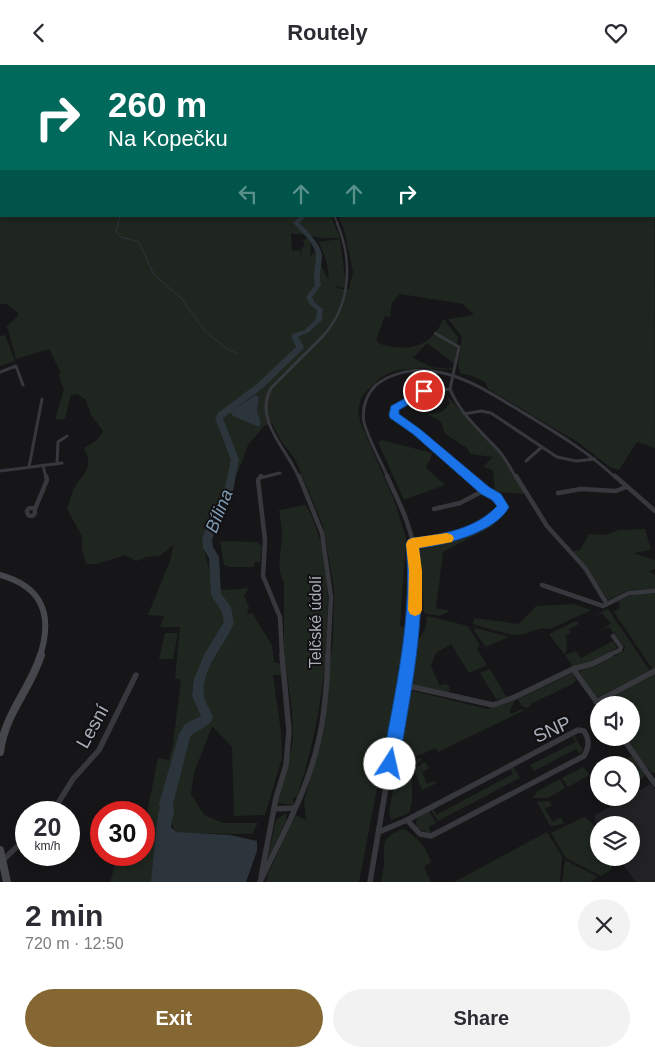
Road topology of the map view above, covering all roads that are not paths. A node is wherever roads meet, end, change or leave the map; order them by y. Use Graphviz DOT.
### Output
graph roads {
  1 [pos="334,217"];
  2 [pos="435,333"];
  3 [pos="0,372"];
  4 [pos="454,375"];
  5 [pos="23,385"];
  6 [pos="450,389"];
  7 [pos="42,399"];
  8 [pos="464,414"];
  9 [pos="67,436"];
  10 [pos="542,447"];
  11 [pos="595,459"];
  12 [pos="526,461"];
  13 [pos="60,463"];
  14 [pos="43,465"];
  15 [pos="28,467"];
  16 [pos="0,471"];
  17 [pos="280,473"];
  18 [pos="626,487"];
  19 [pos="485,491"];
  20 [pos="558,493"];
  21 [pos="35,509"];
  22 [pos="434,509"];
  23 [pos="655,511"];
  24 [pos="412,544"];
  25 [pos="0,575"];
  26 [pos="542,585"];
  27 [pos="655,591"];
  28 [pos="607,604"];
  29 [pos="613,636"];
  30 [pos="573,669"];
  31 [pos="655,671"];
  32 [pos="136,675"];
  33 [pos="404,685"];
  34 [pos="593,696"];
  35 [pos="610,696"];
  36 [pos="1,732"];
  37 [pos="628,746"];
  38 [pos="0,752"];
  39 [pos="655,784"];
  40 [pos="59,801"];
  41 [pos="274,809"];
  42 [pos="294,809"];
  43 [pos="407,820"];
  44 [pos="379,832"];
  45 [pos="15,849"];
  46 [pos="0,850"];
  47 [pos="2,861"];
  48 [pos="7,882"];
  49 [pos="260,882"];
  50 [pos="370,882"];
  1 -- 42 [label="street, Telčské údolí"];
  2 -- 4 [label="street"];
  3 -- 5 [label="street"];
  4 -- 6 [label="street"];
  4 -- 11 [label="street"];
  4 -- 24 [label="street"];
  6 -- 8 [label="street"];
  6 -- 19 [label="street"];
  7 -- 15 [label="street"];
  8 -- 10 [label="street"];
  8 -- 28 [label="street"];
  9 -- 13 [label="street"];
  10 -- 11 [label="street"];
  10 -- 12 [label="street"];
  11 -- 18 [label="street"];
  13 -- 14 [label="street"];
  14 -- 15 [label="street"];
  14 -- 21 [label="street"];
  15 -- 16 [label="street"];
  17 -- 41 [label="street"];
  18 -- 20 [label="street"];
  18 -- 23 [label="street"];
  19 -- 22 [label="street"];
  19 -- 24 [label="street"];
  24 -- 33 [label="street"];
  25 -- 36 [label="street"];
  26 -- 28 [label="street"];
  27 -- 28 [label="street"];
  29 -- 30 [label="street"];
  30 -- 33 [label="street"];
  30 -- 34 [label="street"];
  31 -- 35 [label="street"];
  32 -- 40 [label="street, Lesní"];
  33 -- 44 [label="street"];
  36 -- 38 [label="street"];
  37 -- 39 [label="street"];
  41 -- 42 [label="street"];
  41 -- 49 [label="street"];
  42 -- 49 [label="street, Telčské údolí"];
  43 -- 43 [label="street, SNP"];
  43 -- 44 [label="street, SNP"];
  44 -- 50 [label="street"];
  45 -- 47 [label="street"];
  46 -- 47 [label="street"];
  47 -- 48 [label="street"];
}
